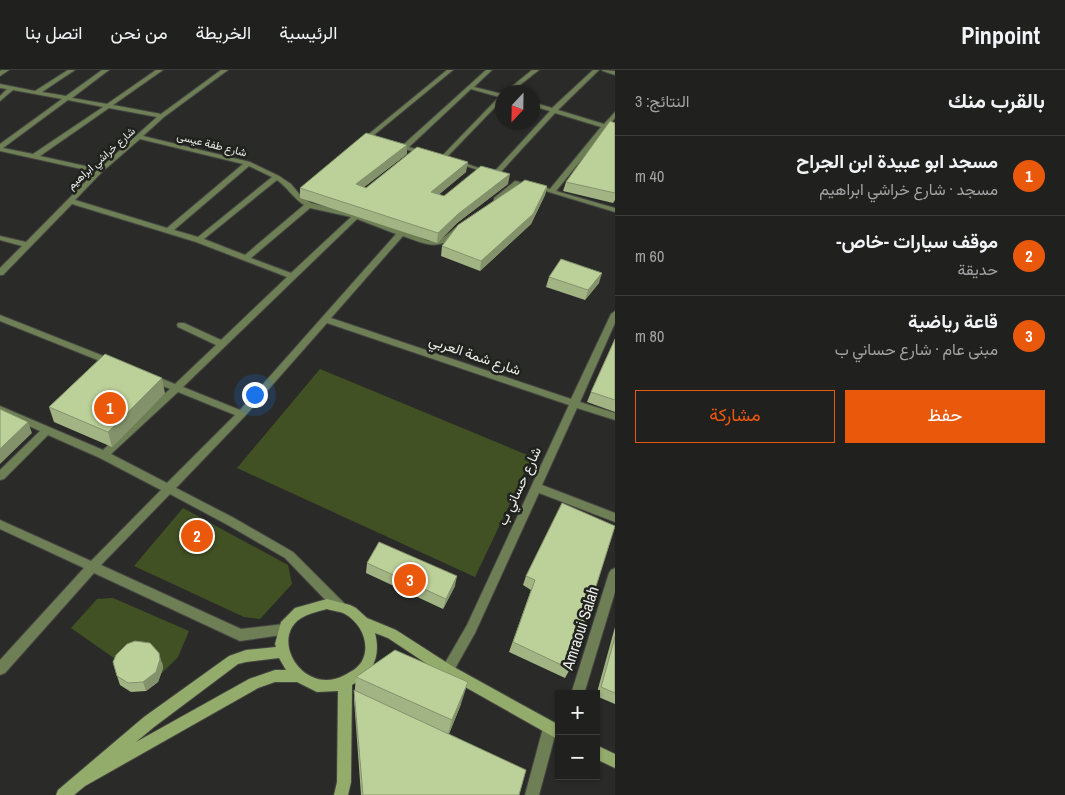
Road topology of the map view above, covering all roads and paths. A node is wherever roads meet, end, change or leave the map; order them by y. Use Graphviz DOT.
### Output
graph roads {
  1 [pos="6,70"];
  2 [pos="72,70"];
  3 [pos="106,70"];
  4 [pos="160,70"];
  5 [pos="225,70"];
  6 [pos="450,70"];
  7 [pos="489,70"];
  8 [pos="536,70"];
  9 [pos="596,70"];
  10 [pos="605,70"];
  11 [pos="615,73"];
  12 [pos="0,74"];
  13 [pos="517,85"];
  14 [pos="0,86"];
  15 [pos="469,87"];
  16 [pos="11,89"];
  17 [pos="36,93"];
  18 [pos="495,95"];
  19 [pos="0,98"];
  20 [pos="64,99"];
  21 [pos="495,104"];
  22 [pos="540,106"];
  23 [pos="108,107"];
  24 [pos="554,110"];
  25 [pos="615,114"];
  26 [pos="162,116"];
  27 [pos="604,125"];
  28 [pos="615,129"];
  29 [pos="139,137"];
  30 [pos="366,137"];
  31 [pos="376,140"];
  32 [pos="385,143"];
  33 [pos="0,148"];
  34 [pos="404,148"];
  35 [pos="354,149"];
  36 [pos="416,151"];
  37 [pos="34,157"];
  38 [pos="409,157"];
  39 [pos="443,158"];
  40 [pos="248,163"];
  41 [pos="478,169"];
  42 [pos="100,171"];
  43 [pos="470,175"];
  44 [pos="277,177"];
  45 [pos="507,178"];
  46 [pos="552,192"];
  47 [pos="70,200"];
  48 [pos="492,204"];
  49 [pos="309,205"];
  50 [pos="615,210"];
  51 [pos="356,216"];
  52 [pos="462,228"];
  53 [pos="169,230"];
  54 [pos="402,232"];
  55 [pos="0,238"];
  56 [pos="199,240"];
  57 [pos="28,245"];
  58 [pos="244,259"];
  59 [pos="0,273"];
  60 [pos="292,276"];
  61 [pos="615,314"];
  62 [pos="0,318"];
  63 [pos="325,319"];
  64 [pos="181,325"];
  65 [pos="611,336"];
  66 [pos="221,344"];
  67 [pos="124,368"];
  68 [pos="142,375"];
  69 [pos="178,389"];
  70 [pos="575,403"];
  71 [pos="0,408"];
  72 [pos="242,414"];
  73 [pos="615,418"];
  74 [pos="47,430"];
  75 [pos="104,455"];
  76 [pos="0,476"];
  77 [pos="535,487"];
  78 [pos="169,490"];
  79 [pos="615,518"];
  80 [pos="0,524"];
  81 [pos="92,567"];
  82 [pos="615,573"];
  83 [pos="340,607"];
  84 [pos="363,622"];
  85 [pos="284,630"];
  86 [pos="282,652"];
  87 [pos="411,662"];
  88 [pos="382,664"];
  89 [pos="0,669"];
  90 [pos="447,670"];
  91 [pos="362,671"];
  92 [pos="298,676"];
  93 [pos="345,683"];
  94 [pos="577,690"];
  95 [pos="554,730"];
  96 [pos="600,754"];
  97 [pos="615,761"];
  98 [pos="80,781"];
  99 [pos="63,795"];
  100 [pos="341,795"];
  101 [pos="532,795"];
  1 -- 12 [label="street"];
  2 -- 17 [label="street"];
  3 -- 20 [label="street"];
  4 -- 23 [label="street"];
  5 -- 26 [label="street, شارع خراشي ابراهيم"];
  6 -- 30 [label="street"];
  7 -- 15 [label="street"];
  8 -- 13 [label="street"];
  9 -- 24 [label="street"];
  10 -- 11 [label="street"];
  14 -- 16 [label="street"];
  15 -- 18 [label="street"];
  15 -- 34 [label="street"];
  16 -- 17 [label="street"];
  16 -- 19 [label="street"];
  17 -- 20 [label="street"];
  20 -- 23 [label="street"];
  20 -- 33 [label="street"];
  21 -- 39 [label="street"];
  22 -- 24 [label="street"];
  23 -- 26 [label="street"];
  23 -- 37 [label="street"];
  24 -- 27 [label="street"];
  24 -- 45 [label="street"];
  25 -- 27 [label="street"];
  26 -- 29 [label="street, شارع خراشي ابراهيم"];
  27 -- 28 [label="street"];
  27 -- 46 [label="street"];
  29 -- 40 [label="street, شارع طفة عيسى"];
  29 -- 42 [label="street, شارع خراشي ابراهيم"];
  30 -- 31 [label="street"];
  30 -- 35 [label="street"];
  32 -- 34 [label="street"];
  33 -- 37 [label="street"];
  34 -- 36 [label="street"];
  36 -- 38 [label="street"];
  36 -- 39 [label="street"];
  37 -- 42 [label="street"];
  39 -- 41 [label="street"];
  40 -- 44 [label="street, شارع طفة عيسى"];
  40 -- 53 [label="street"];
  41 -- 43 [label="street"];
  41 -- 45 [label="street"];
  42 -- 47 [label="street, شارع خراشي ابراهيم"];
  44 -- 49 [label="street, شارع طفة عيسى"];
  44 -- 56 [label="street"];
  45 -- 46 [label="street"];
  45 -- 48 [label="street"];
  46 -- 50 [label="street"];
  47 -- 53 [label="street"];
  47 -- 57 [label="street, شارع خراشي ابراهيم"];
  49 -- 51 [label="street, شارع طفة عيسى"];
  49 -- 58 [label="street"];
  51 -- 54 [label="street, شارع طفة عيسى"];
  51 -- 60 [label="street"];
  52 -- 54 [label="street, شارع طفة عيسى"];
  53 -- 56 [label="street"];
  54 -- 63 [label="street"];
  55 -- 57 [label="street"];
  56 -- 58 [label="street"];
  57 -- 59 [label="street, شارع خراشي ابراهيم"];
  58 -- 60 [label="street"];
  60 -- 66 [label="street"];
  61 -- 65 [label="street, شارع حساني ب"];
  62 -- 67 [label="street"];
  63 -- 70 [label="street, شارع شمة العربي"];
  63 -- 72 [label="street"];
  64 -- 66 [label="street"];
  65 -- 70 [label="street, شارع حساني ب"];
  66 -- 69 [label="street"];
  68 -- 69 [label="street"];
  69 -- 72 [label="street"];
  69 -- 75 [label="street"];
  70 -- 73 [label="street, شارع شمة العربي"];
  70 -- 77 [label="street, شارع حساني ب"];
  71 -- 74 [label="street"];
  72 -- 78 [label="street"];
  74 -- 75 [label="street"];
  74 -- 76 [label="street"];
  75 -- 78 [label="street"];
  77 -- 79 [label="street"];
  77 -- 90 [label="street, شارع حساني ب"];
  78 -- 81 [label="street"];
  78 -- 83 [label="street"];
  80 -- 81 [label="street"];
  81 -- 85 [label="street"];
  81 -- 89 [label="street"];
  82 -- 94 [label="street, Amraoui Salah"];
  83 -- 84 [label="main road"];
  83 -- 85 [label="main road"];
  84 -- 90 [label="main road"];
  84 -- 91 [label="main road"];
  85 -- 86 [label="main road"];
  86 -- 92 [label="main road"];
  86 -- 98 [label="main road"];
  87 -- 90 [label="main road"];
  88 -- 91 [label="main road"];
  90 -- 95 [label="main road"];
  91 -- 93 [label="main road"];
  92 -- 93 [label="main road"];
  92 -- 98 [label="main road"];
  93 -- 100 [label="main road"];
  95 -- 101 [label="street"];
  96 -- 97 [label="main road"];
  98 -- 99 [label="main road"];
}
